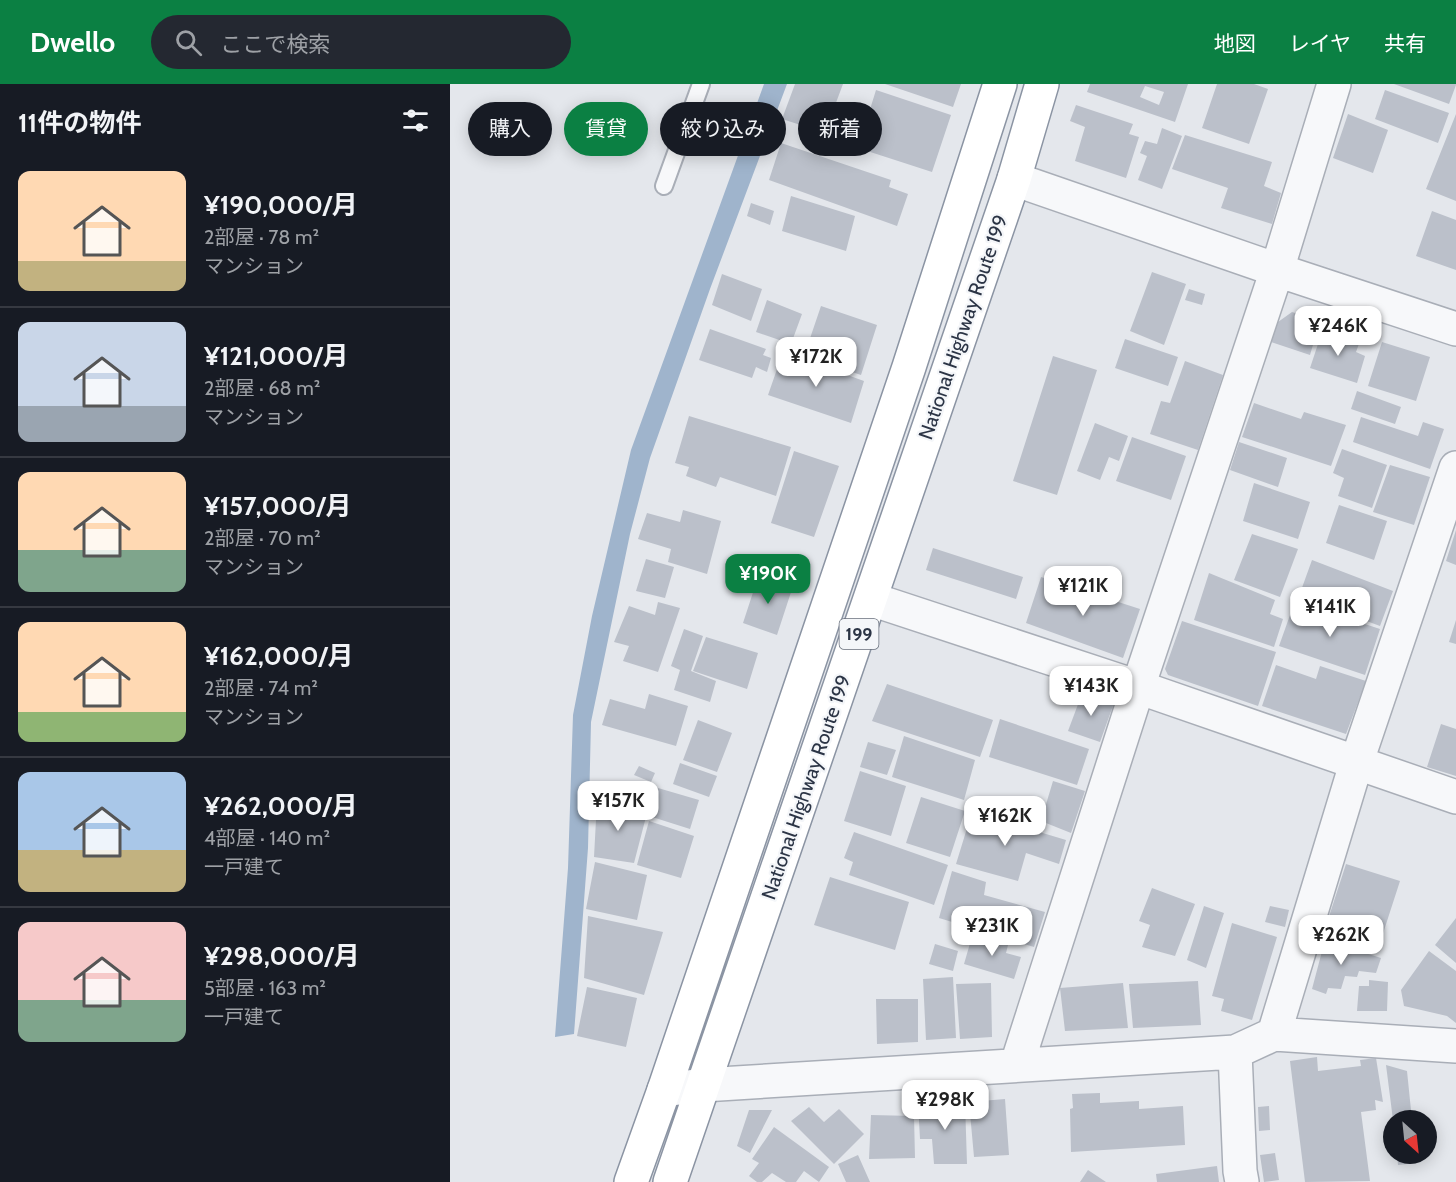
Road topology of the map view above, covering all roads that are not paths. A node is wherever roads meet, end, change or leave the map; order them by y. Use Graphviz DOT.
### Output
graph roads {
  1 [pos="701,84"];
  2 [pos="1000,84"];
  3 [pos="1042,84"];
  4 [pos="1334,84"];
  5 [pos="1014,179"];
  6 [pos="664,186"];
  7 [pos="1277,270"];
  8 [pos="1456,329"];
  9 [pos="1456,468"];
  10 [pos="871,599"];
  11 [pos="1138,687"];
  12 [pos="1356,764"];
  13 [pos="1456,797"];
  14 [pos="1274,1034"];
  15 [pos="1456,1046"];
  16 [pos="1235,1052"];
  17 [pos="1017,1064"];
  18 [pos="703,1085"];
  19 [pos="664,1090"];
  20 [pos="631,1182"];
  21 [pos="670,1182"];
  22 [pos="1242,1182"];
  1 -- 6 [label="lane"];
  2 -- 19 [label="highway, National Highway Route 199 / 199"];
  3 -- 5 [label="highway, National Highway Route 199 / 199"];
  4 -- 7 [label="street"];
  5 -- 7 [label="street"];
  5 -- 10 [label="highway, National Highway Route 199 / 199"];
  7 -- 8 [label="street"];
  7 -- 11 [label="street"];
  9 -- 12 [label="street"];
  10 -- 11 [label="street"];
  10 -- 18 [label="highway, National Highway Route 199 / 199"];
  11 -- 12 [label="street"];
  11 -- 17 [label="street"];
  12 -- 13 [label="street"];
  12 -- 14 [label="street"];
  14 -- 15 [label="street"];
  14 -- 16 [label="street"];
  16 -- 17 [label="street"];
  16 -- 22 [label="street"];
  17 -- 18 [label="street"];
  18 -- 19 [label="street"];
  18 -- 21 [label="highway, National Highway Route 199 / 199"];
  19 -- 20 [label="highway, National Highway Route 199 / 199"];
}
